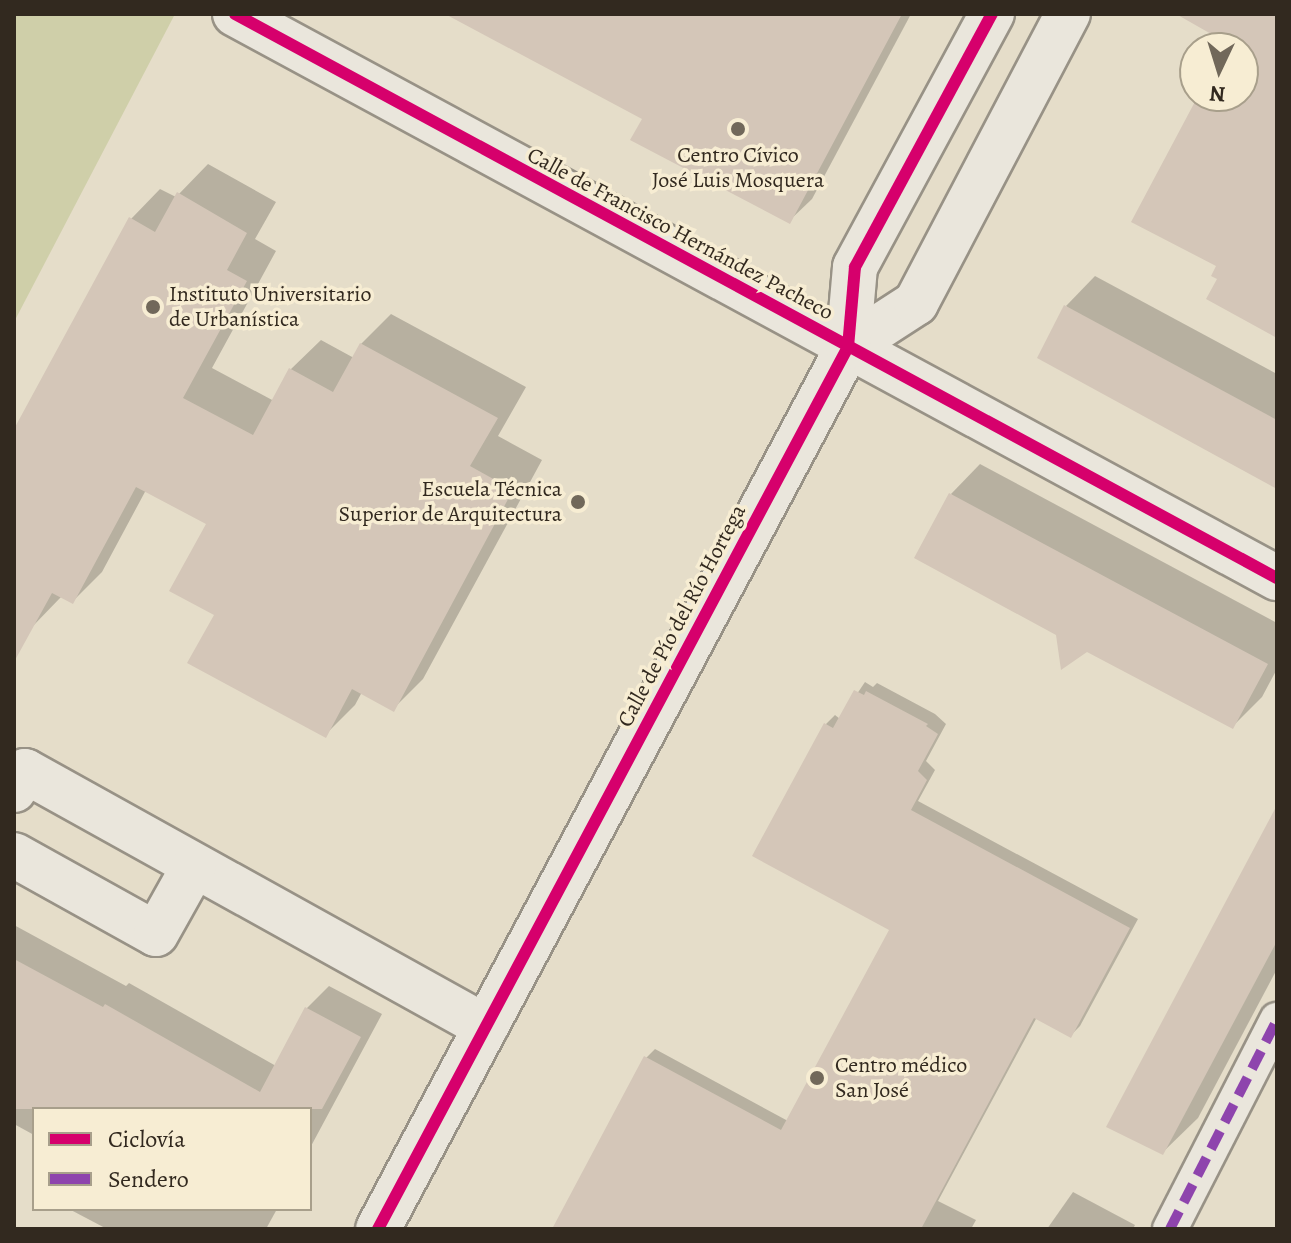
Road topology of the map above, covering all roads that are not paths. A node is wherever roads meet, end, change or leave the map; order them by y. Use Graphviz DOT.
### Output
graph roads {
  1 [pos="235,14"];
  2 [pos="992,14"];
  3 [pos="1068,14"];
  4 [pos="848,347"];
  5 [pos="1277,578"];
  6 [pos="14,790"];
  7 [pos="14,855"];
  8 [pos="194,866"];
  9 [pos="1277,1020"];
  10 [pos="486,1027"];
  11 [pos="378,1229"];
  12 [pos="1170,1229"];
  1 -- 4 [label="street, Calle de Francisco Hernández Pacheco"];
  2 -- 4 [label="street, Calle de Pío del Río Hortega"];
  3 -- 4 [label="street, Calle de Pío del Río Hortega"];
  4 -- 5 [label="street, Calle de Francisco Hernández Pacheco"];
  4 -- 10 [label="street, Calle de Pío del Río Hortega"];
  6 -- 8 [label="street"];
  7 -- 8 [label="street"];
  8 -- 10 [label="street"];
  9 -- 12 [label="street"];
  10 -- 11 [label="street, Calle de Pío del Río Hortega"];
}
